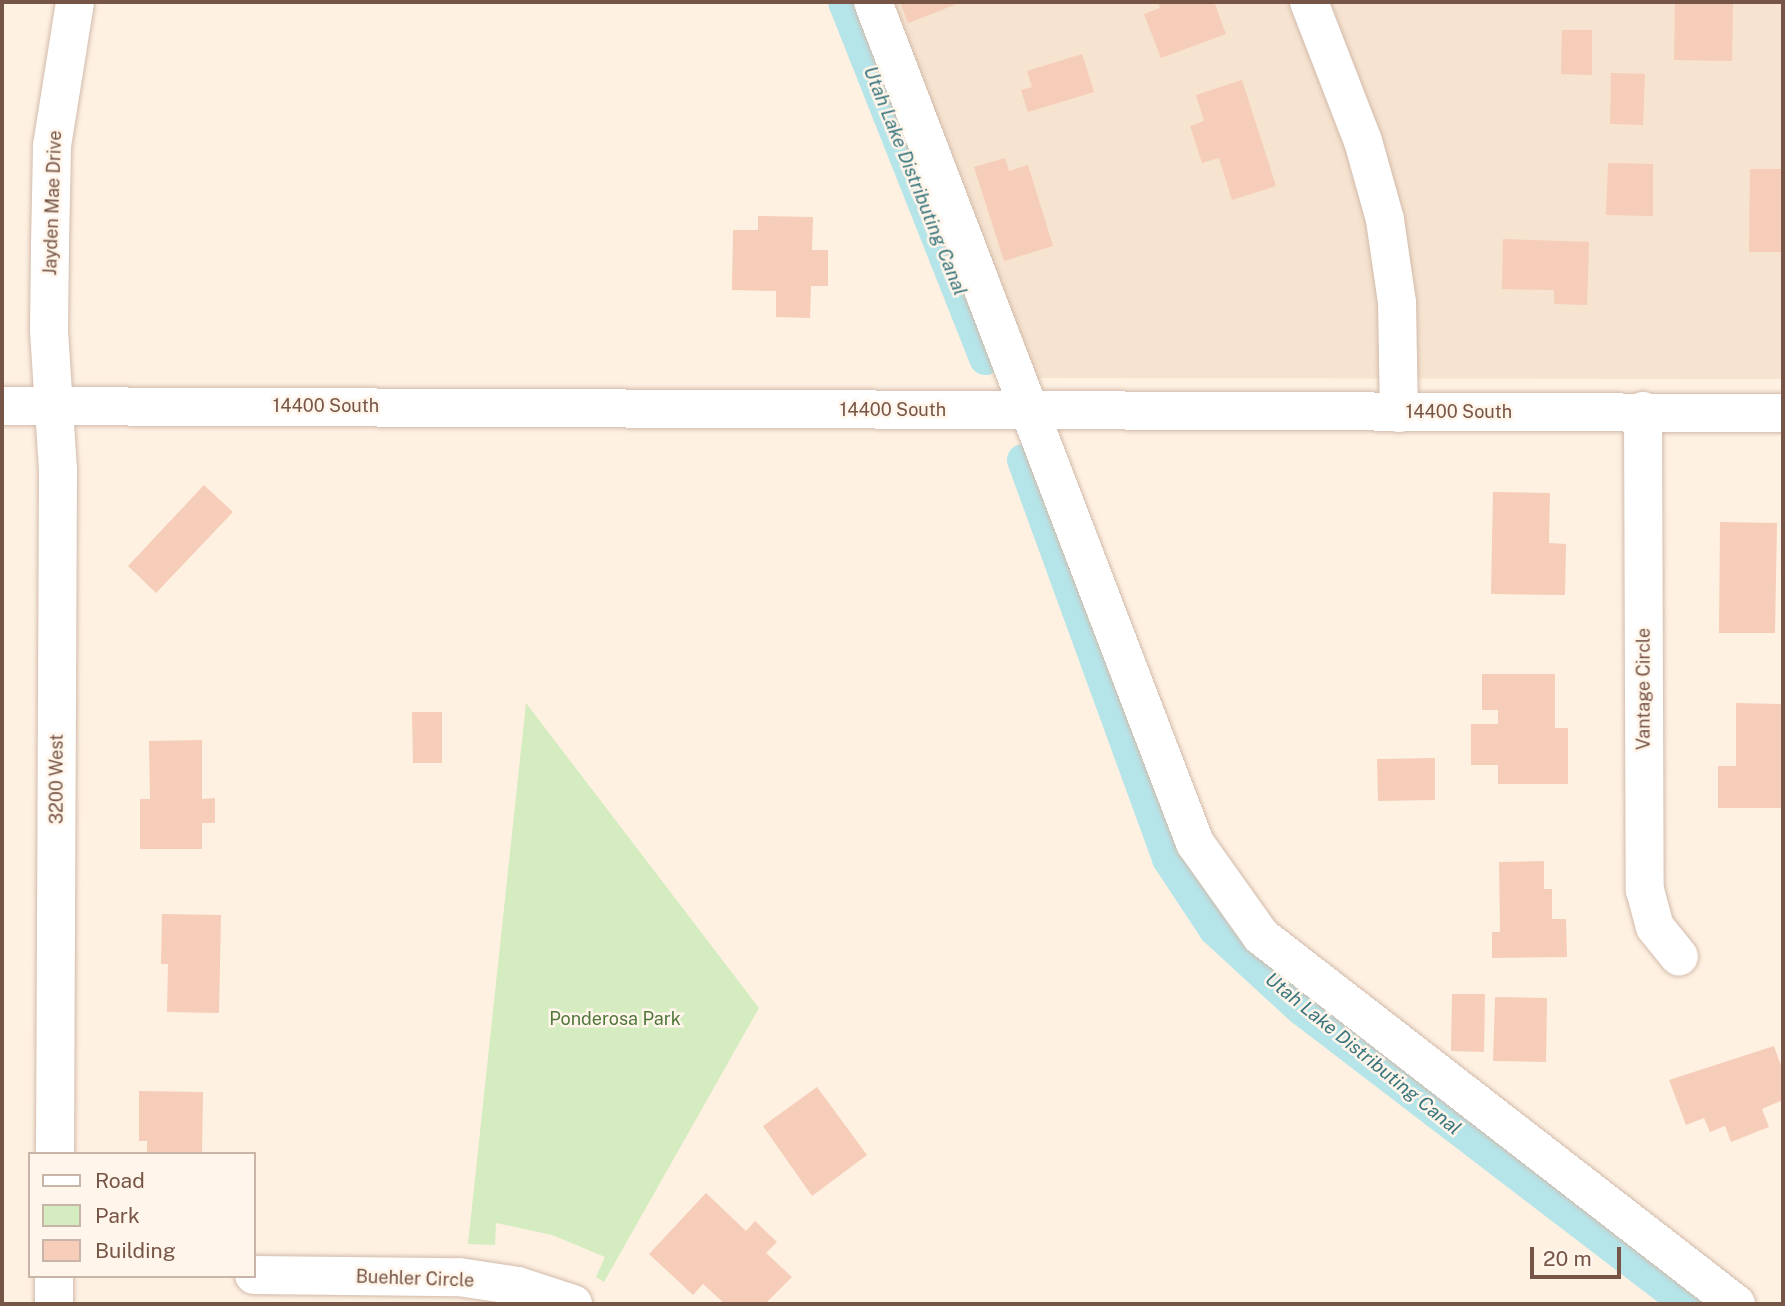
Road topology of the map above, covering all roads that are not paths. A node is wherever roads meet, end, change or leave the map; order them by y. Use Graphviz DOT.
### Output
graph roads {
  1 [pos="75,2"];
  2 [pos="873,2"];
  3 [pos="1309,2"];
  4 [pos="55,405"];
  5 [pos="2,406"];
  6 [pos="1030,411"];
  7 [pos="1643,411"];
  8 [pos="1399,413"];
  9 [pos="1783,413"];
  10 [pos="1679,957"];
  11 [pos="55,1152"];
  12 [pos="256,1275"];
  13 [pos="54,1278"];
  14 [pos="54,1304"];
  15 [pos="573,1304"];
  16 [pos="1735,1304"];
  1 -- 4 [label="street, Jayden Mae Drive"];
  2 -- 6 [label="street"];
  3 -- 8 [label="street"];
  4 -- 5 [label="street, 14400 South"];
  4 -- 6 [label="street, 14400 South"];
  4 -- 11 [label="street, 3200 West"];
  6 -- 8 [label="street, 14400 South"];
  6 -- 16 [label="street"];
  7 -- 8 [label="street, 14400 South"];
  7 -- 9 [label="street, 14400 South"];
  7 -- 10 [label="street, Vantage Circle"];
  12 -- 15 [label="street, Buehler Circle"];
  13 -- 14 [label="street"];
}
